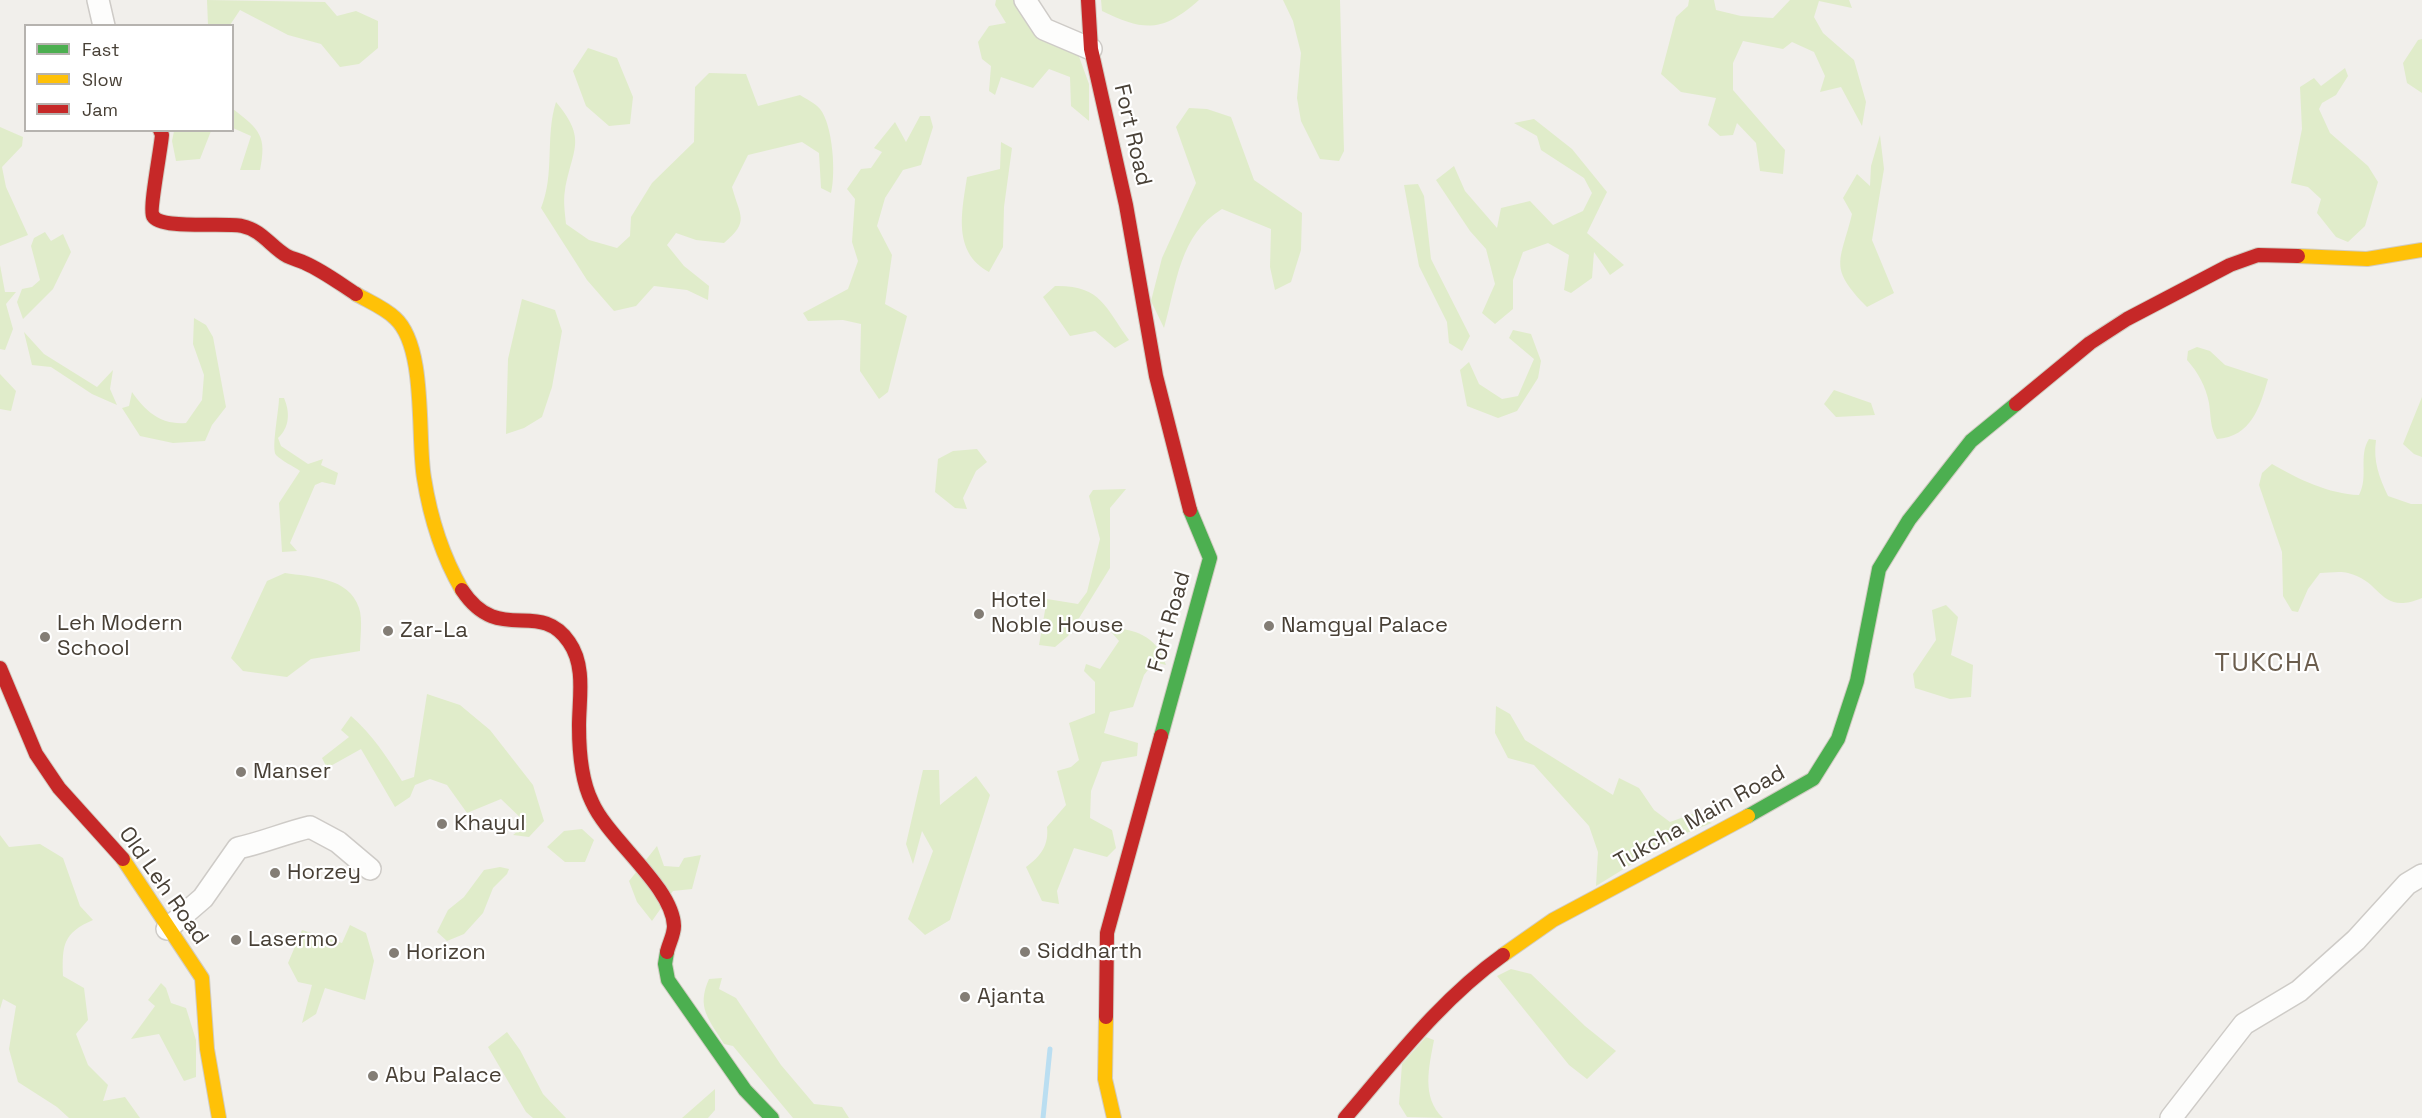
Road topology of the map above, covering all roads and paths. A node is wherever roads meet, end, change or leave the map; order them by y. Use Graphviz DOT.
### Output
graph roads {
  1 [pos="98,0"];
  2 [pos="1025,0"];
  3 [pos="1088,0"];
  4 [pos="104,24"];
  5 [pos="1091,49"];
  6 [pos="161,132"];
  7 [pos="2422,250"];
  8 [pos="0,668"];
  9 [pos="370,869"];
  10 [pos="2422,875"];
  11 [pos="167,929"];
  12 [pos="219,1118"];
  13 [pos="772,1118"];
  14 [pos="1114,1118"];
  15 [pos="1345,1118"];
  16 [pos="2171,1118"];
  1 -- 4 [label="street"];
  2 -- 5 [label="street"];
  3 -- 5 [label="street, Fort Road"];
  5 -- 14 [label="street, Fort Road"];
  6 -- 13 [label="street"];
  7 -- 15 [label="street, Tukcha Main Road"];
  8 -- 11 [label="street, Old Leh Road"];
  9 -- 11 [label="street"];
  10 -- 16 [label="street"];
  11 -- 12 [label="street, Old Leh Road"];
}
